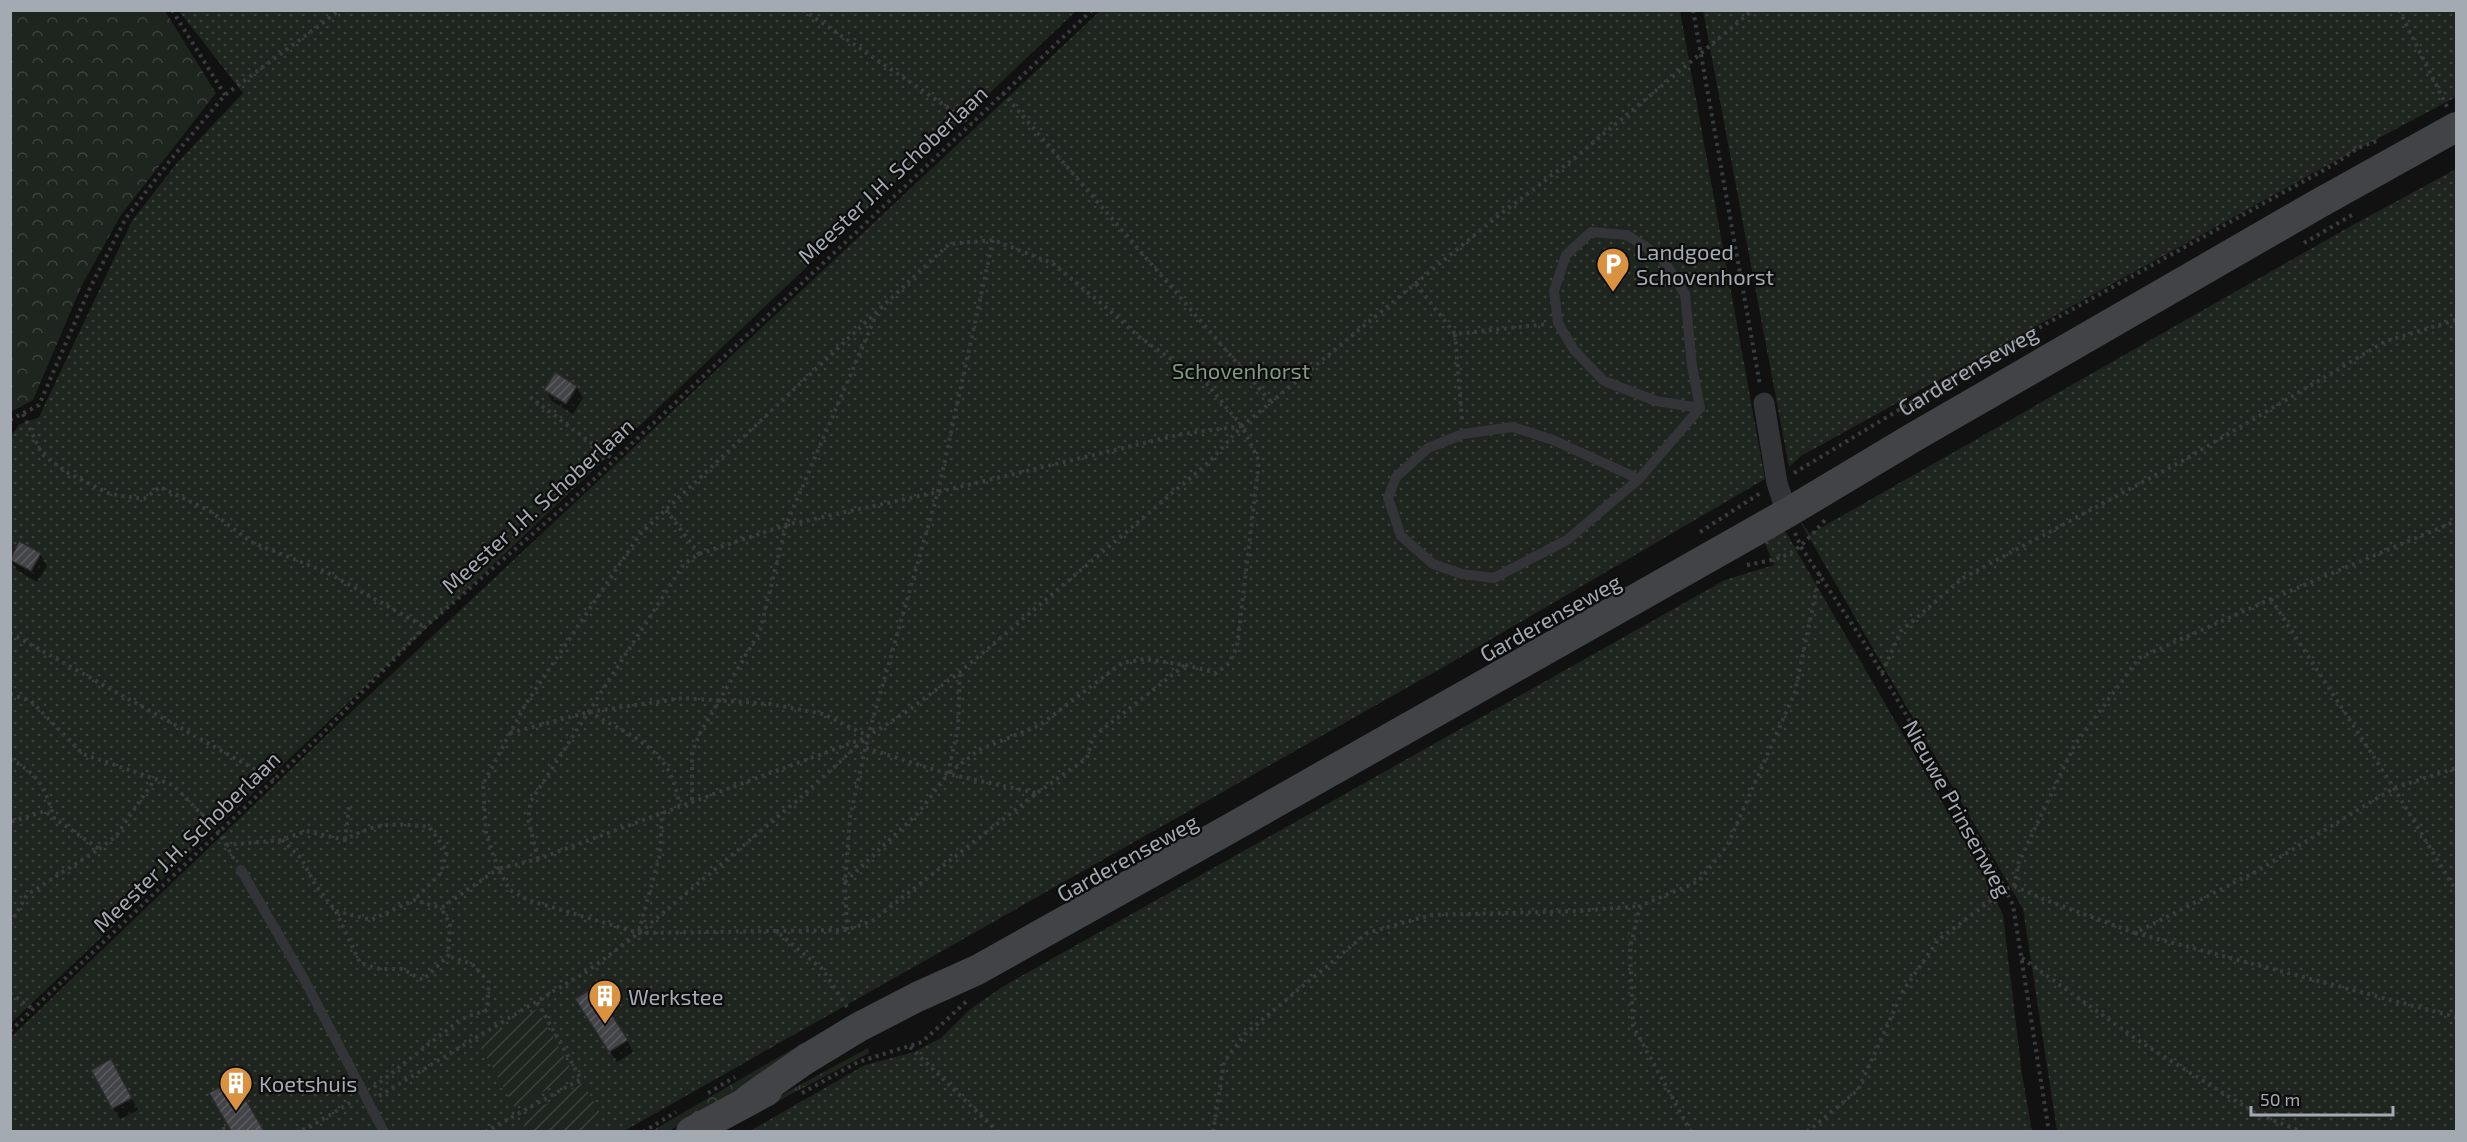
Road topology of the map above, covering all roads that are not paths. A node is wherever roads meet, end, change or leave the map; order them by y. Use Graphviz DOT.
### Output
graph roads {
  1 [pos="2448,115"];
  2 [pos="1764,403"];
  3 [pos="1700,408"];
  4 [pos="1639,479"];
  5 [pos="1787,513"];
  6 [pos="241,870"];
  7 [pos="685,1121"];
  8 [pos="384,1131"];
  1 -- 5 [label="main road, Garderenseweg"];
  2 -- 5 [label="street"];
  3 -- 3 [label="lane"];
  3 -- 4 [label="lane"];
  4 -- 4 [label="lane"];
  5 -- 7 [label="main road, Garderenseweg"];
  6 -- 8 [label="lane"];
}
